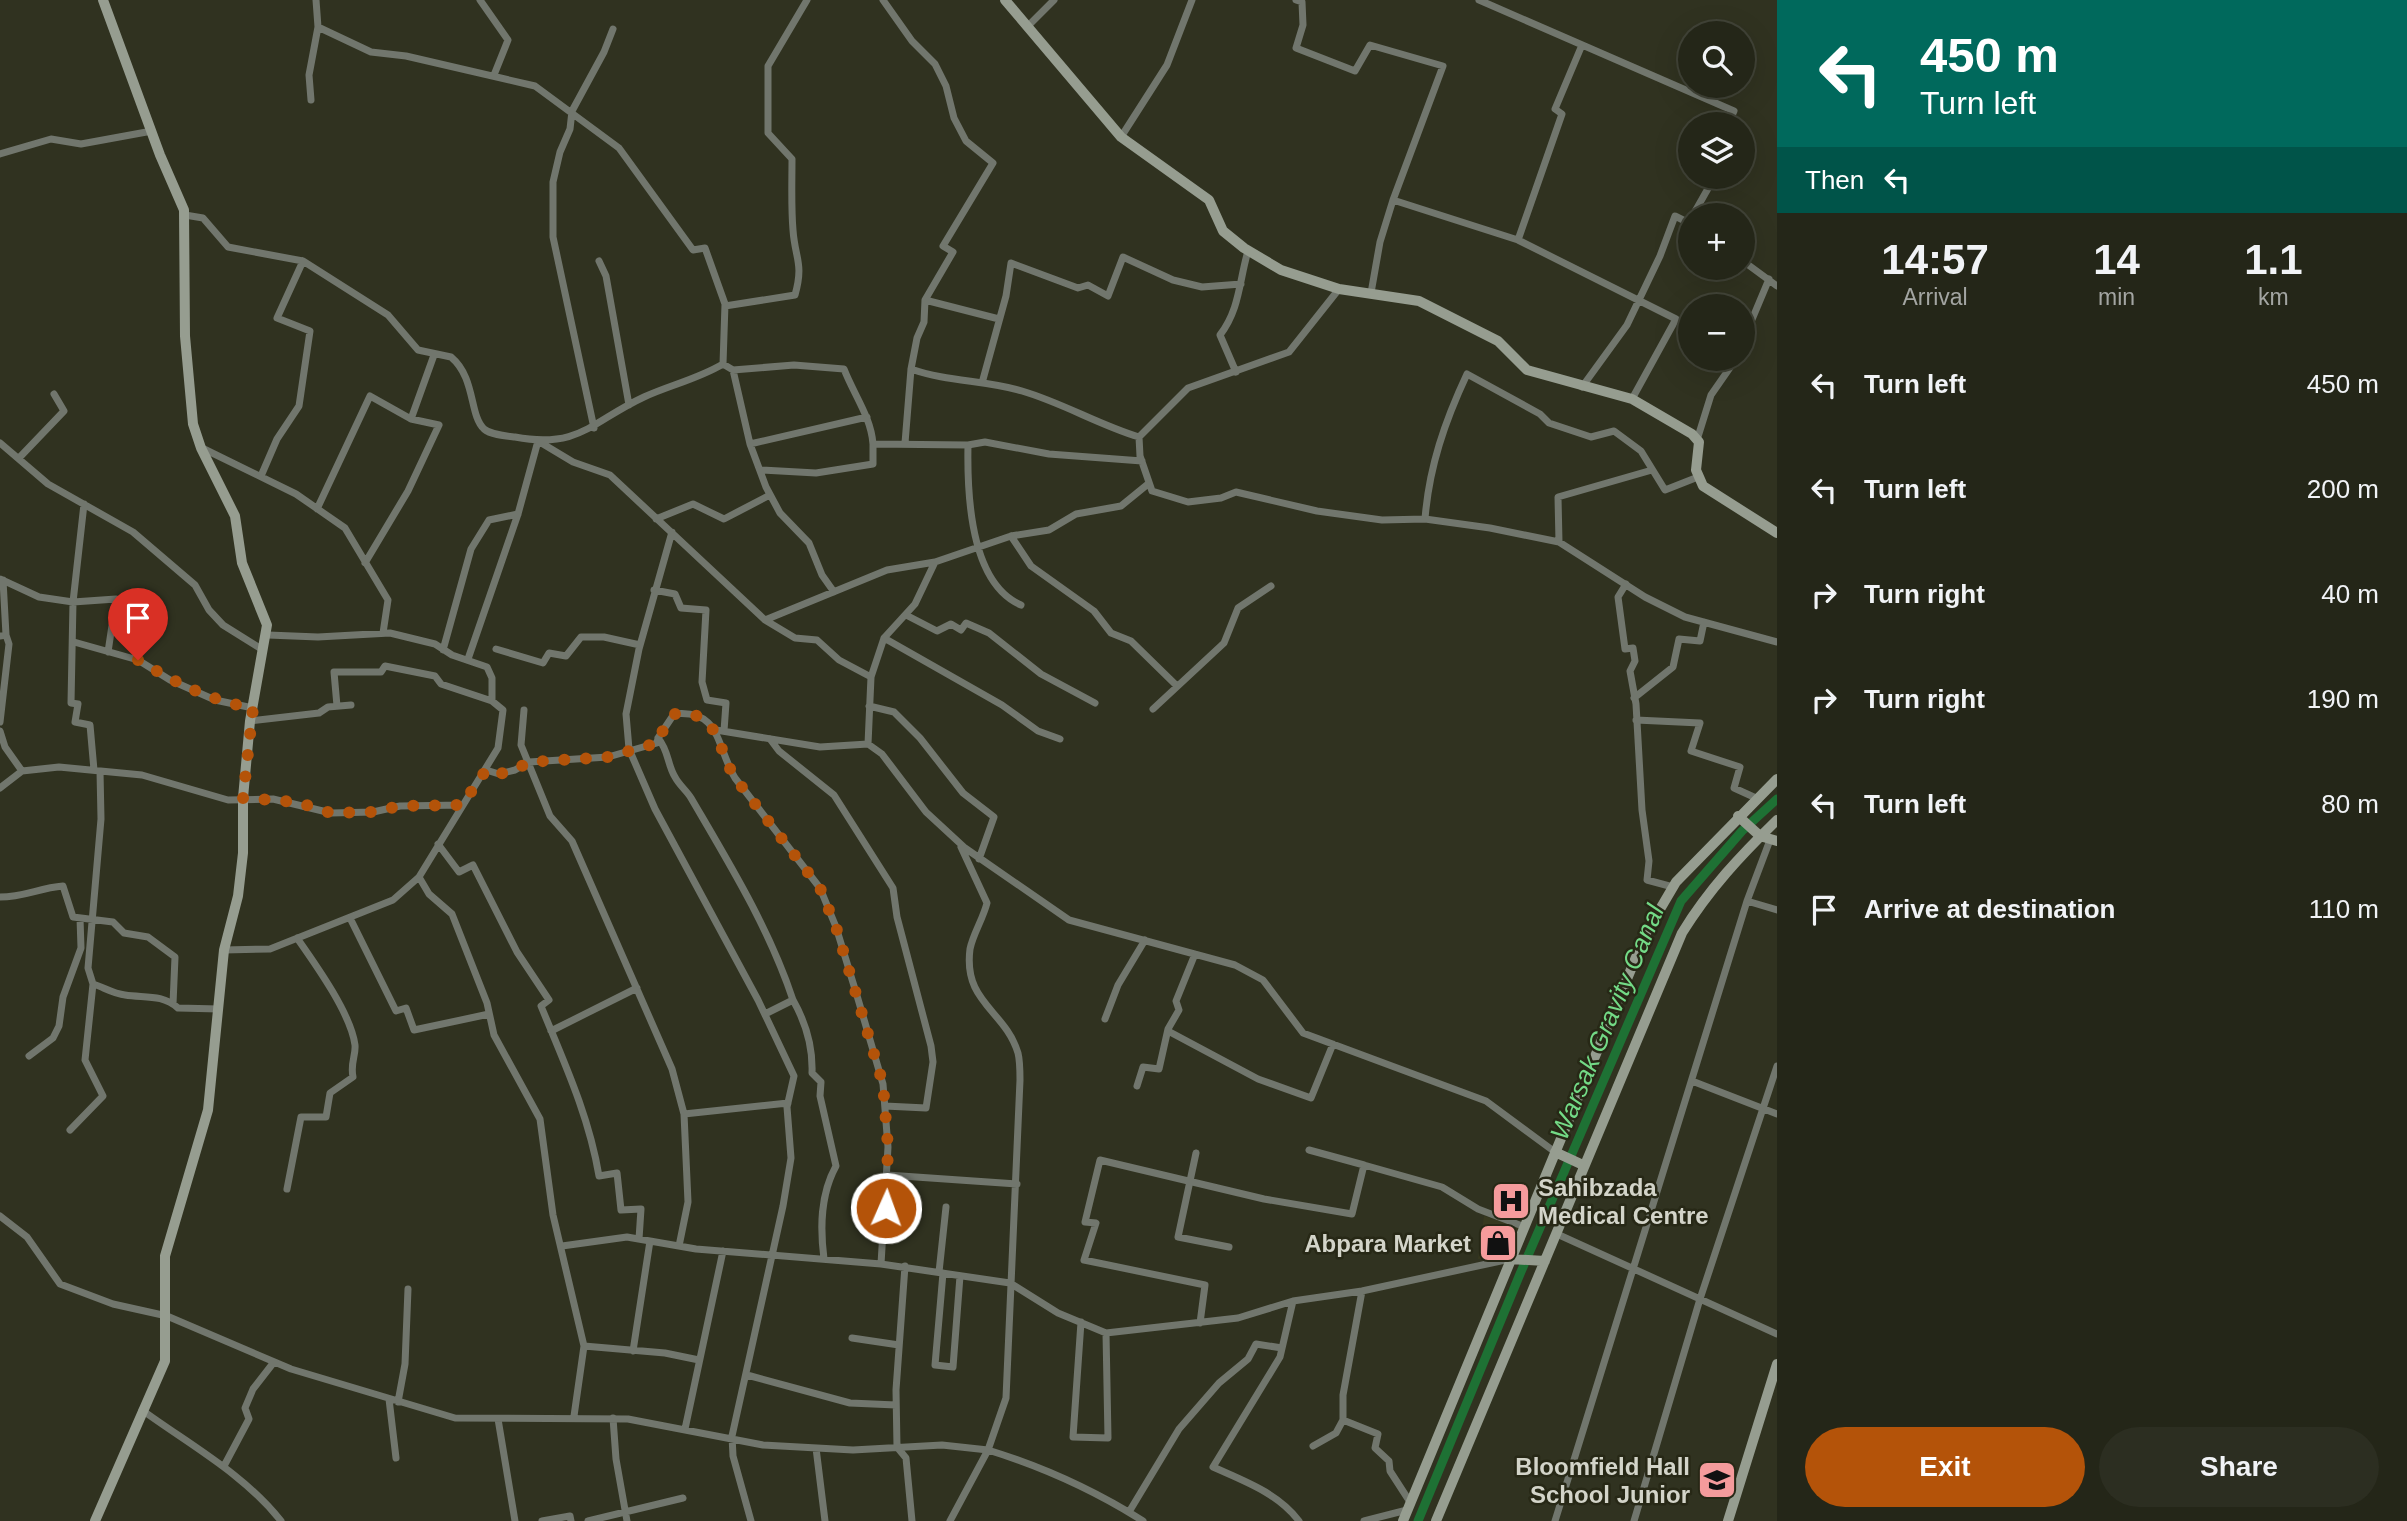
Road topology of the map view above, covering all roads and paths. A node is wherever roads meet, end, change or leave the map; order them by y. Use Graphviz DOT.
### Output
graph roads {
  1 [pos="103,0"];
  2 [pos="316,0"];
  3 [pos="481,0"];
  4 [pos="807,0"];
  5 [pos="883,0"];
  6 [pos="1005,0"];
  7 [pos="1054,0"];
  8 [pos="1192,0"];
  9 [pos="1296,0"];
  10 [pos="1479,0"];
  11 [pos="318,27"];
  12 [pos="1027,27"];
  13 [pos="613,29"];
  14 [pos="1583,44"];
  15 [pos="494,75"];
  16 [pos="311,100"];
  17 [pos="572,111"];
  18 [pos="1734,112"];
  19 [pos="152,131"];
  20 [pos="1121,136"];
  21 [pos="0,154"];
  22 [pos="1393,200"];
  23 [pos="186,215"];
  24 [pos="1678,217"];
  25 [pos="1518,240"];
  26 [pos="1248,251"];
  27 [pos="303,261"];
  28 [pos="599,261"];
  29 [pos="1755,269"];
  30 [pos="1769,279"];
  31 [pos="1241,284"];
  32 [pos="1777,286"];
  33 [pos="1339,289"];
  34 [pos="1371,293"];
  35 [pos="1638,298"];
  36 [pos="925,300"];
  37 [pos="725,306"];
  38 [pos="1755,312"];
  39 [pos="999,318"];
  40 [pos="434,355"];
  41 [pos="723,364"];
  42 [pos="911,369"];
  43 [pos="733,370"];
  44 [pos="1728,371"];
  45 [pos="1236,372"];
  46 [pos="982,383"];
  47 [pos="1582,387"];
  48 [pos="54,394"];
  49 [pos="1632,399"];
  50 [pos="629,405"];
  51 [pos="867,417"];
  52 [pos="411,419"];
  53 [pos="594,428"];
  54 [pos="1139,438"];
  55 [pos="1697,440"];
  56 [pos="538,442"];
  57 [pos="905,443"];
  58 [pos="750,444"];
  59 [pos="873,444"];
  60 [pos="0,445"];
  61 [pos="968,445"];
  62 [pos="201,448"];
  63 [pos="19,458"];
  64 [pos="1142,461"];
  65 [pos="760,470"];
  66 [pos="1653,470"];
  67 [pos="261,476"];
  68 [pos="1698,477"];
  69 [pos="1148,484"];
  70 [pos="770,495"];
  71 [pos="84,504"];
  72 [pos="317,509"];
  73 [pos="518,514"];
  74 [pos="656,519"];
  75 [pos="1425,519"];
  76 [pos="672,531"];
  77 [pos="1777,533"];
  78 [pos="1011,536"];
  79 [pos="1559,542"];
  80 [pos="979,546"];
  81 [pos="935,562"];
  82 [pos="365,563"];
  83 [pos="2,580"];
  84 [pos="1626,584"];
  85 [pos="1271,586"];
  86 [pos="654,590"];
  87 [pos="834,592"];
  88 [pos="73,602"];
  89 [pos="1021,605"];
  90 [pos="906,615"];
  91 [pos="765,620"];
  92 [pos="1704,622"];
  93 [pos="383,633"];
  94 [pos="3,635"];
  95 [pos="268,635"];
  96 [pos="884,638"];
  97 [pos="74,642"];
  98 [pos="1777,642"];
  99 [pos="640,645"];
  100 [pos="496,649"];
  101 [pos="263,650"];
  102 [pos="443,650"];
  103 [pos="108,652"];
  104 [pos="468,659"];
  105 [pos="871,677"];
  106 [pos="1177,686"];
  107 [pos="1634,698"];
  108 [pos="492,701"];
  109 [pos="1095,703"];
  110 [pos="351,705"];
  111 [pos="337,706"];
  112 [pos="869,706"];
  113 [pos="253,708"];
  114 [pos="1153,709"];
  115 [pos="524,710"];
  116 [pos="1636,720"];
  117 [pos="250,721"];
  118 [pos="0,722"];
  119 [pos="0,731"];
  120 [pos="720,731"];
  121 [pos="658,738"];
  122 [pos="1060,738"];
  123 [pos="770,739"];
  124 [pos="868,744"];
  125 [pos="629,749"];
  126 [pos="529,762"];
  127 [pos="486,770"];
  128 [pos="22,771"];
  129 [pos="97,771"];
  130 [pos="1777,779"];
  131 [pos="0,788"];
  132 [pos="243,798"];
  133 [pos="1756,799"];
  134 [pos="462,805"];
  135 [pos="1739,817"];
  136 [pos="1777,820"];
  137 [pos="1765,837"];
  138 [pos="438,844"];
  139 [pos="960,844"];
  140 [pos="979,859"];
  141 [pos="419,877"];
  142 [pos="1673,887"];
  143 [pos="0,897"];
  144 [pos="1747,901"];
  145 [pos="1777,909"];
  146 [pos="80,918"];
  147 [pos="350,918"];
  148 [pos="92,920"];
  149 [pos="297,938"];
  150 [pos="1144,940"];
  151 [pos="224,950"];
  152 [pos="1195,954"];
  153 [pos="93,984"];
  154 [pos="637,988"];
  155 [pos="793,1000"];
  156 [pos="173,1004"];
  157 [pos="219,1009"];
  158 [pos="489,1014"];
  159 [pos="765,1014"];
  160 [pos="1105,1019"];
  161 [pos="551,1031"];
  162 [pos="1168,1031"];
  163 [pos="1333,1044"];
  164 [pos="29,1056"];
  165 [pos="1777,1066"];
  166 [pos="1692,1081"];
  167 [pos="1137,1086"];
  168 [pos="788,1103"];
  169 [pos="885,1106"];
  170 [pos="1763,1107"];
  171 [pos="684,1114"];
  172 [pos="1777,1114"];
  173 [pos="70,1130"];
  174 [pos="1309,1150"];
  175 [pos="1196,1153"];
  176 [pos="1557,1153"];
  177 [pos="1583,1165"];
  178 [pos="1364,1166"];
  179 [pos="887,1175"];
  180 [pos="1189,1181"];
  181 [pos="1017,1184"];
  182 [pos="287,1189"];
  183 [pos="946,1207"];
  184 [pos="0,1216"];
  185 [pos="1525,1227"];
  186 [pos="1557,1234"];
  187 [pos="639,1239"];
  188 [pos="650,1241"];
  189 [pos="562,1246"];
  190 [pos="680,1246"];
  191 [pos="1229,1247"];
  192 [pos="723,1251"];
  193 [pos="771,1254"];
  194 [pos="1514,1258"];
  195 [pos="824,1259"];
  196 [pos="1540,1260"];
  197 [pos="881,1264"];
  198 [pos="905,1266"];
  199 [pos="1635,1268"];
  200 [pos="941,1272"];
  201 [pos="960,1276"];
  202 [pos="1010,1283"];
  203 [pos="408,1289"];
  204 [pos="1362,1291"];
  205 [pos="1700,1299"];
  206 [pos="1293,1301"];
  207 [pos="167,1316"];
  208 [pos="1081,1322"];
  209 [pos="1200,1323"];
  210 [pos="1107,1333"];
  211 [pos="1777,1334"];
  212 [pos="852,1338"];
  213 [pos="899,1345"];
  214 [pos="584,1346"];
  215 [pos="1282,1348"];
  216 [pos="633,1351"];
  217 [pos="699,1360"];
  218 [pos="274,1362"];
  219 [pos="1777,1364"];
  220 [pos="747,1375"];
  221 [pos="393,1401"];
  222 [pos="896,1405"];
  223 [pos="142,1410"];
  224 [pos="574,1416"];
  225 [pos="613,1418"];
  226 [pos="498,1419"];
  227 [pos="1343,1420"];
  228 [pos="685,1429"];
  229 [pos="733,1436"];
  230 [pos="1313,1446"];
  231 [pos="897,1447"];
  232 [pos="816,1448"];
  233 [pos="988,1450"];
  234 [pos="396,1458"];
  235 [pos="224,1466"];
  236 [pos="683,1498"];
  237 [pos="1407,1511"];
  238 [pos="625,1512"];
  239 [pos="1129,1512"];
  240 [pos="95,1521"];
  241 [pos="281,1521"];
  242 [pos="515,1521"];
  243 [pos="542,1521"];
  244 [pos="571,1521"];
  245 [pos="588,1521"];
  246 [pos="627,1521"];
  247 [pos="751,1521"];
  248 [pos="825,1521"];
  249 [pos="912,1521"];
  250 [pos="950,1521"];
  251 [pos="1143,1521"];
  252 [pos="1299,1521"];
  253 [pos="1364,1521"];
  254 [pos="1436,1521"];
  255 [pos="1555,1521"];
  256 [pos="1634,1521"];
  257 [pos="1728,1521"];
  1 -- 19 [label="main road"];
  2 -- 11 [label="street"];
  3 -- 15 [label="street"];
  4 -- 37 [label="street"];
  5 -- 36 [label="street"];
  6 -- 12 [label="main road"];
  7 -- 12 [label="street"];
  8 -- 20 [label="street"];
  9 -- 22 [label="street"];
  10 -- 14 [label="street"];
  11 -- 15 [label="street"];
  11 -- 16 [label="street"];
  12 -- 20 [label="main road"];
  13 -- 17 [label="street"];
  14 -- 18 [label="street"];
  14 -- 25 [label="street"];
  15 -- 17 [label="street"];
  17 -- 37 [label="street"];
  17 -- 53 [label="street"];
  19 -- 21 [label="street"];
  19 -- 23 [label="main road"];
  20 -- 26 [label="main road"];
  22 -- 25 [label="street"];
  22 -- 34 [label="street"];
  23 -- 27 [label="street"];
  23 -- 62 [label="main road"];
  24 -- 35 [label="street"];
  25 -- 35 [label="street"];
  26 -- 31 [label="street"];
  26 -- 33 [label="main road"];
  27 -- 40 [label="street"];
  27 -- 67 [label="street"];
  28 -- 50 [label="street"];
  29 -- 30 [label="street"];
  30 -- 32 [label="street"];
  30 -- 38 [label="street"];
  31 -- 39 [label="street"];
  31 -- 45 [label="street"];
  33 -- 34 [label="main road"];
  33 -- 45 [label="street"];
  34 -- 47 [label="main road"];
  35 -- 47 [label="street"];
  35 -- 49 [label="street"];
  36 -- 39 [label="street"];
  36 -- 42 [label="street"];
  37 -- 41 [label="street"];
  39 -- 46 [label="street"];
  40 -- 52 [label="street"];
  40 -- 56 [label="street"];
  41 -- 43 [label="street"];
  41 -- 50 [label="street"];
  42 -- 46 [label="street"];
  42 -- 57 [label="street"];
  43 -- 51 [label="street"];
  43 -- 58 [label="street"];
  44 -- 55 [label="street"];
  45 -- 54 [label="street"];
  46 -- 54 [label="street"];
  47 -- 49 [label="main road"];
  48 -- 63 [label="street"];
  49 -- 55 [label="main road"];
  50 -- 53 [label="street"];
  51 -- 58 [label="street"];
  51 -- 59 [label="street"];
  52 -- 72 [label="street"];
  52 -- 82 [label="street"];
  53 -- 56 [label="street"];
  54 -- 64 [label="street"];
  55 -- 68 [label="main road"];
  56 -- 73 [label="street"];
  56 -- 74 [label="street"];
  57 -- 59 [label="street"];
  57 -- 61 [label="street"];
  58 -- 65 [label="street"];
  59 -- 65 [label="street"];
  60 -- 63 [label="street"];
  61 -- 64 [label="street"];
  61 -- 80 [label="street"];
  62 -- 67 [label="street"];
  62 -- 95 [label="main road"];
  63 -- 71 [label="street"];
  64 -- 69 [label="street"];
  65 -- 70 [label="street"];
  66 -- 68 [label="street"];
  66 -- 75 [label="street"];
  66 -- 79 [label="street"];
  67 -- 72 [label="street"];
  68 -- 77 [label="main road"];
  69 -- 75 [label="street"];
  69 -- 78 [label="street"];
  70 -- 74 [label="street"];
  70 -- 87 [label="street"];
  71 -- 88 [label="street"];
  71 -- 101 [label="street"];
  72 -- 82 [label="street"];
  73 -- 102 [label="street"];
  73 -- 104 [label="street"];
  74 -- 76 [label="street"];
  75 -- 79 [label="street"];
  76 -- 86 [label="street"];
  76 -- 91 [label="street"];
  78 -- 80 [label="street"];
  78 -- 106 [label="street"];
  79 -- 84 [label="street"];
  80 -- 81 [label="street"];
  80 -- 89 [label="street"];
  81 -- 87 [label="street"];
  81 -- 90 [label="street"];
  82 -- 93 [label="street"];
  83 -- 88 [label="street"];
  83 -- 94 [label="street"];
  84 -- 92 [label="street"];
  84 -- 107 [label="street"];
  85 -- 106 [label="street"];
  86 -- 99 [label="street"];
  86 -- 120 [label="street"];
  87 -- 91 [label="street"];
  88 -- 97 [label="street"];
  88 -- 103 [label="street"];
  90 -- 96 [label="street"];
  90 -- 109 [label="street"];
  91 -- 105 [label="street"];
  92 -- 98 [label="street"];
  92 -- 107 [label="street"];
  93 -- 95 [label="street"];
  93 -- 102 [label="street"];
  94 -- 118 [label="street"];
  95 -- 101 [label="main road"];
  96 -- 105 [label="street"];
  96 -- 122 [label="street"];
  97 -- 103 [label="street"];
  97 -- 129 [label="street"];
  99 -- 100 [label="street"];
  99 -- 125 [label="street"];
  101 -- 113 [label="main road"];
  102 -- 104 [label="street"];
  103 -- 113 [label="street"];
  104 -- 108 [label="street"];
  105 -- 112 [label="street"];
  106 -- 114 [label="street"];
  107 -- 116 [label="street"];
  108 -- 111 [label="street"];
  108 -- 127 [label="street"];
  110 -- 111 [label="street"];
  111 -- 117 [label="street"];
  112 -- 124 [label="street"];
  112 -- 140 [label="street"];
  113 -- 117 [label="main road"];
  115 -- 126 [label="street"];
  116 -- 133 [label="street"];
  116 -- 142 [label="street"];
  117 -- 132 [label="main road"];
  119 -- 128 [label="street"];
  120 -- 121 [label="street"];
  120 -- 123 [label="street"];
  120 -- 169 [label="street"];
  121 -- 125 [label="street"];
  121 -- 155 [label="street"];
  123 -- 124 [label="street"];
  123 -- 169 [label="street"];
  124 -- 139 [label="street"];
  125 -- 126 [label="street"];
  125 -- 159 [label="street"];
  126 -- 127 [label="street"];
  126 -- 154 [label="street"];
  127 -- 134 [label="street"];
  128 -- 129 [label="street"];
  128 -- 131 [label="street"];
  129 -- 132 [label="street"];
  129 -- 148 [label="street"];
  130 -- 133 [label="main road"];
  132 -- 134 [label="street"];
  132 -- 151 [label="main road"];
  133 -- 135 [label="main road"];
  134 -- 138 [label="street"];
  135 -- 137 [label="main road"];
  135 -- 142 [label="main road"];
  136 -- 137 [label="main road"];
  137 -- 144 [label="street"];
  137 -- 177 [label="main road"];
  138 -- 141 [label="street"];
  138 -- 161 [label="street"];
  139 -- 140 [label="street"];
  139 -- 181 [label="street"];
  140 -- 150 [label="street"];
  141 -- 147 [label="street"];
  141 -- 158 [label="street"];
  142 -- 176 [label="main road"];
  143 -- 146 [label="street"];
  144 -- 145 [label="street"];
  144 -- 166 [label="street"];
  146 -- 148 [label="street"];
  146 -- 164 [label="street"];
  147 -- 149 [label="street"];
  147 -- 158 [label="street"];
  148 -- 153 [label="street"];
  148 -- 156 [label="street"];
  149 -- 151 [label="street"];
  149 -- 182 [label="street"];
  150 -- 152 [label="street"];
  150 -- 160 [label="street"];
  151 -- 157 [label="main road"];
  152 -- 162 [label="street"];
  152 -- 163 [label="street"];
  153 -- 156 [label="street"];
  153 -- 173 [label="street"];
  154 -- 161 [label="street"];
  154 -- 171 [label="street"];
  155 -- 159 [label="street"];
  155 -- 195 [label="street"];
  156 -- 157 [label="street"];
  157 -- 207 [label="main road"];
  158 -- 189 [label="street"];
  159 -- 168 [label="street"];
  161 -- 187 [label="street"];
  162 -- 163 [label="street"];
  162 -- 167 [label="street"];
  163 -- 176 [label="street"];
  165 -- 170 [label="street"];
  166 -- 170 [label="street"];
  166 -- 199 [label="street"];
  168 -- 171 [label="street"];
  168 -- 193 [label="street"];
  169 -- 179 [label="street"];
  170 -- 172 [label="street"];
  170 -- 205 [label="street"];
  171 -- 190 [label="street"];
  174 -- 178 [label="street"];
  175 -- 180 [label="street"];
  176 -- 177 [label="main road"];
  176 -- 185 [label="main road"];
  177 -- 186 [label="main road"];
  178 -- 180 [label="street"];
  178 -- 185 [label="street"];
  179 -- 181 [label="street"];
  179 -- 197 [label="street"];
  180 -- 191 [label="street"];
  180 -- 209 [label="street"];
  181 -- 202 [label="street"];
  183 -- 200 [label="street"];
  184 -- 207 [label="street"];
  185 -- 194 [label="main road"];
  186 -- 196 [label="main road"];
  186 -- 199 [label="street"];
  187 -- 188 [label="street"];
  187 -- 189 [label="street"];
  188 -- 190 [label="street"];
  188 -- 216 [label="street"];
  189 -- 214 [label="street"];
  190 -- 192 [label="street"];
  192 -- 193 [label="street"];
  192 -- 217 [label="street"];
  193 -- 195 [label="street"];
  193 -- 220 [label="street"];
  194 -- 196 [label="main road"];
  194 -- 204 [label="street"];
  194 -- 237 [label="main road"];
  195 -- 197 [label="street"];
  196 -- 254 [label="main road"];
  197 -- 198 [label="street"];
  198 -- 200 [label="street"];
  198 -- 213 [label="street"];
  199 -- 205 [label="street"];
  199 -- 255 [label="street"];
  200 -- 201 [label="street"];
  200 -- 201 [label="street"];
  201 -- 202 [label="street"];
  202 -- 208 [label="street"];
  202 -- 233 [label="street"];
  203 -- 221 [label="street"];
  204 -- 206 [label="street"];
  204 -- 227 [label="street"];
  205 -- 211 [label="street"];
  205 -- 256 [label="street"];
  206 -- 209 [label="street"];
  206 -- 215 [label="street"];
  207 -- 218 [label="street"];
  207 -- 223 [label="main road"];
  208 -- 210 [label="street"];
  208 -- 210 [label="street"];
  209 -- 210 [label="street"];
  212 -- 213 [label="street"];
  213 -- 222 [label="street"];
  214 -- 216 [label="street"];
  214 -- 224 [label="street"];
  215 -- 239 [label="street"];
  215 -- 252 [label="street"];
  216 -- 217 [label="street"];
  217 -- 228 [label="street"];
  218 -- 221 [label="street"];
  218 -- 235 [label="street"];
  219 -- 257 [label="main road"];
  220 -- 222 [label="street"];
  220 -- 229 [label="street"];
  221 -- 226 [label="street"];
  221 -- 234 [label="street"];
  222 -- 231 [label="street"];
  223 -- 235 [label="street"];
  223 -- 240 [label="main road"];
  224 -- 225 [label="street"];
  224 -- 226 [label="street"];
  225 -- 228 [label="street"];
  225 -- 238 [label="street"];
  226 -- 242 [label="street"];
  227 -- 230 [label="street"];
  227 -- 237 [label="street"];
  228 -- 229 [label="street"];
  229 -- 232 [label="street"];
  229 -- 247 [label="street"];
  231 -- 232 [label="street"];
  231 -- 233 [label="street"];
  231 -- 249 [label="street"];
  232 -- 248 [label="street"];
  233 -- 239 [label="street"];
  233 -- 250 [label="street"];
  235 -- 241 [label="street"];
  236 -- 238 [label="street"];
  237 -- 253 [label="street"];
  238 -- 245 [label="street"];
  238 -- 246 [label="street"];
  239 -- 251 [label="street"];
  243 -- 244 [label="street"];
}
